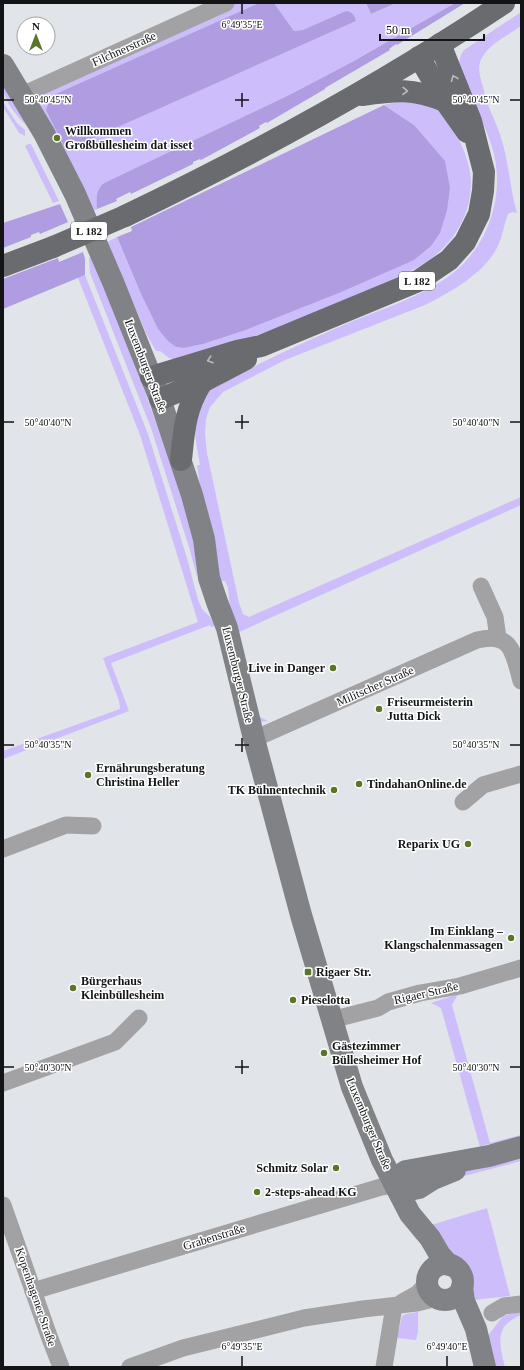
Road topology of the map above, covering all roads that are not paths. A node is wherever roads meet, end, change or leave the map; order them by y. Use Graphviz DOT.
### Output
graph roads {
  1 [pos="504,3"];
  2 [pos="221,4"];
  3 [pos="440,44"];
  4 [pos="419,57"];
  5 [pos="3,65"];
  6 [pos="22,95"];
  7 [pos="353,96"];
  8 [pos="445,101"];
  9 [pos="476,142"];
  10 [pos="3,266"];
  11 [pos="261,346"];
  12 [pos="151,377"];
  13 [pos="202,382"];
  14 [pos="160,400"];
  15 [pos="181,460"];
  16 [pos="481,586"];
  17 [pos="498,638"];
  18 [pos="521,680"];
  19 [pos="254,739"];
  20 [pos="521,774"];
  21 [pos="463,802"];
  22 [pos="93,826"];
  23 [pos="3,849"];
  24 [pos="521,968"];
  25 [pos="138,1018"];
  26 [pos="331,1020"];
  27 [pos="3,1083"];
  28 [pos="521,1147"];
  29 [pos="395,1185"];
  30 [pos="3,1205"];
  31 [pos="437,1284"];
  32 [pos="34,1291"];
  33 [pos="521,1304"];
  34 [pos="394,1306"];
  35 [pos="492,1313"];
  36 [pos="61,1367"];
  37 [pos="130,1367"];
  38 [pos="384,1367"];
  39 [pos="478,1367"];
  40 [pos="485,1367"];
  1 -- 3 [label="main road, L 182"];
  2 -- 6 [label="street, Filchnerstraße"];
  3 -- 4 [label="main road, L 182"];
  9 -- 3 [label="main road, L 182, one-way"];
  4 -- 7 [label="main road, L 182"];
  4 -- 8 [label="main road, L 182"];
  5 -- 6 [label="street, Luxemburger Straße"];
  6 -- 12 [label="street, Luxemburger Straße"];
  7 -- 8 [label="main road, L 182, one-way"];
  7 -- 10 [label="main road, L 182, bridge"];
  8 -- 9 [label="main road, L 182"];
  9 -- 11 [label="main road, L 182"];
  11 -- 12 [label="main road, L 182, one-way"];
  11 -- 13 [label="main road, L 182"];
  12 -- 14 [label="street, Luxemburger Straße"];
  13 -- 14 [label="main road, L 182"];
  13 -- 15 [label="main road"];
  14 -- 15 [label="street, Luxemburger Straße"];
  15 -- 19 [label="street, Luxemburger Straße"];
  16 -- 17 [label="street"];
  17 -- 18 [label="street"];
  17 -- 19 [label="street, Militscher Straße"];
  19 -- 26 [label="street, Luxemburger Straße"];
  20 -- 21 [label="street"];
  22 -- 23 [label="street"];
  24 -- 26 [label="street, Rigaer Straße"];
  25 -- 27 [label="street"];
  26 -- 29 [label="street, Luxemburger Straße"];
  28 -- 29 [label="street"];
  29 -- 31 [label="street, Luxemburger Straße"];
  29 -- 32 [label="street, Grabenstraße"];
  30 -- 32 [label="street, Kopenhagener Straße"];
  31 -- 34 [label="street"];
  31 -- 39 [label="street, Luxemburger Straße"];
  31 -- 40 [label="street"];
  32 -- 36 [label="street, Kopenhagener Straße"];
  33 -- 35 [label="street"];
  34 -- 37 [label="street"];
  34 -- 38 [label="street"];
}
